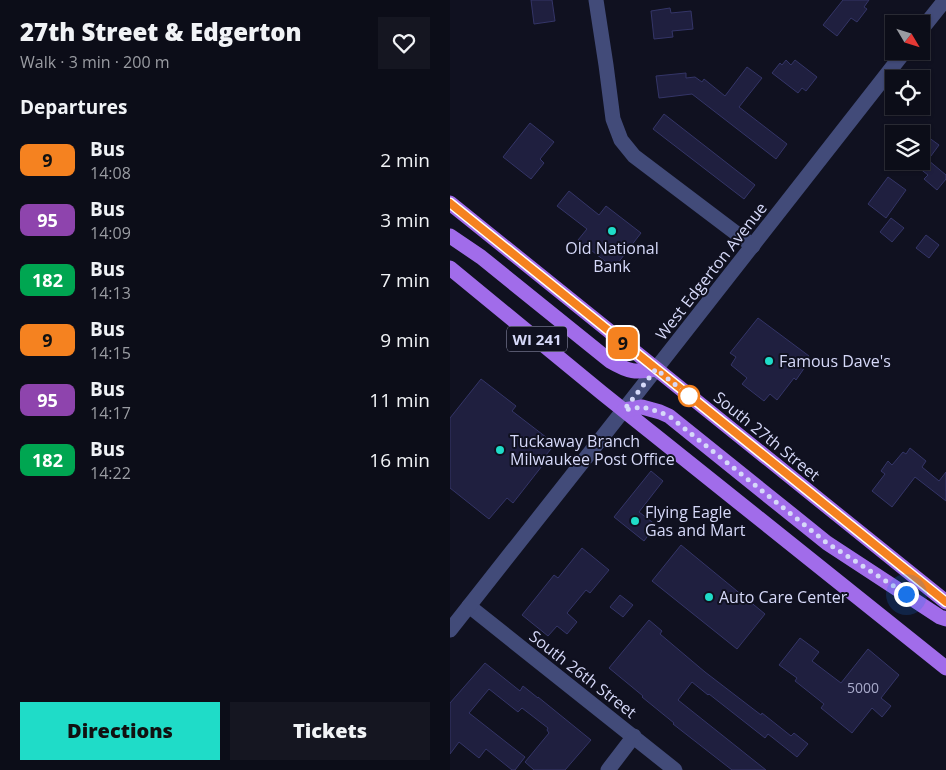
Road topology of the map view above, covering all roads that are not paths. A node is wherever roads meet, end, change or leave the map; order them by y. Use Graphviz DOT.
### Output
graph roads {
  1 [pos="596,0"];
  2 [pos="945,0"];
  3 [pos="930,19"];
  4 [pos="898,60"];
  5 [pos="450,203"];
  6 [pos="450,236"];
  7 [pos="753,246"];
  8 [pos="450,268"];
  9 [pos="656,369"];
  10 [pos="624,410"];
  11 [pos="946,602"];
  12 [pos="469,606"];
  13 [pos="946,619"];
  14 [pos="450,630"];
  15 [pos="946,668"];
  16 [pos="634,736"];
  17 [pos="608,770"];
  18 [pos="675,770"];
  1 -- 7 [label="street"];
  2 -- 3 [label="street"];
  4 -- 7 [label="street, West Edgerton Avenue"];
  5 -- 9 [label="main road, South 27th Street / WI 241"];
  6 -- 9 [label="main road"];
  7 -- 9 [label="street, West Edgerton Avenue"];
  8 -- 10 [label="main road, WI 241"];
  9 -- 10 [label="street, West Edgerton Avenue"];
  9 -- 11 [label="main road, South 27th Street / WI 241"];
  10 -- 12 [label="street, West Edgerton Avenue"];
  10 -- 13 [label="main road"];
  10 -- 15 [label="main road, WI 241"];
  12 -- 14 [label="street, West Edgerton Avenue"];
  12 -- 16 [label="street, South 26th Street"];
  16 -- 17 [label="street"];
  16 -- 18 [label="street, South 26th Street"];
}
